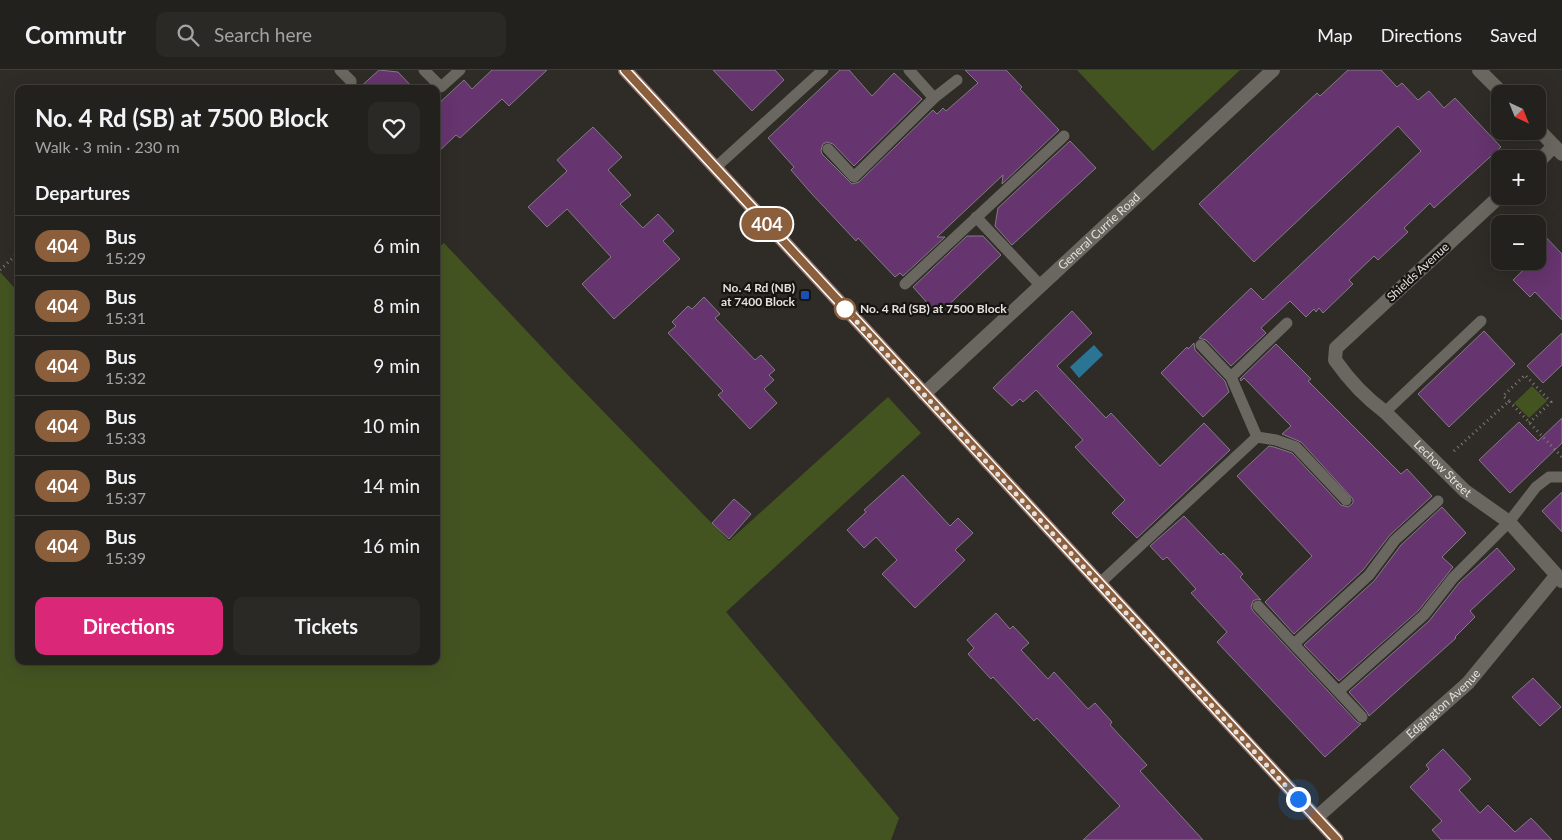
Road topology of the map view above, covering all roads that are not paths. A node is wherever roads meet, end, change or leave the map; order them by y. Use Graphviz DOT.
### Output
graph roads {
  1 [pos="340,70"];
  2 [pos="424,70"];
  3 [pos="460,70"];
  4 [pos="625,70"];
  5 [pos="823,70"];
  6 [pos="909,70"];
  7 [pos="1273,70"];
  8 [pos="1479,70"];
  9 [pos="957,80"];
  10 [pos="351,85"];
  11 [pos="438,85"];
  12 [pos="1494,85"];
  13 [pos="440,87"];
  14 [pos="934,98"];
  15 [pos="1064,136"];
  16 [pos="1546,137"];
  17 [pos="828,149"];
  18 [pos="1558,150"];
  19 [pos="1546,157"];
  20 [pos="715,168"];
  21 [pos="1491,204"];
  22 [pos="976,217"];
  23 [pos="906,284"];
  24 [pos="1041,286"];
  25 [pos="1481,321"];
  26 [pos="1287,323"];
  27 [pos="1201,345"];
  28 [pos="1336,348"];
  29 [pos="1231,377"];
  30 [pos="924,394"];
  31 [pos="1385,412"];
  32 [pos="1257,437"];
  33 [pos="1562,477"];
  34 [pos="1346,500"];
  35 [pos="1438,501"];
  36 [pos="1509,522"];
  37 [pos="1559,578"];
  38 [pos="1100,583"];
  39 [pos="1258,606"];
  40 [pos="1294,644"];
  41 [pos="1339,691"];
  42 [pos="1362,717"];
  43 [pos="1316,818"];
  44 [pos="1337,840"];
  1 -- 10 [label="lane"];
  2 -- 11 [label="lane"];
  3 -- 13 [label="lane"];
  4 -- 20 [label="main road"];
  5 -- 20 [label="lane"];
  6 -- 14 [label="lane"];
  7 -- 24 [label="street, General Currie Road"];
  8 -- 12 [label="street"];
  9 -- 14 [label="lane"];
  14 -- 17 [label="lane"];
  15 -- 22 [label="lane"];
  16 -- 18 [label="street"];
  18 -- 19 [label="street"];
  20 -- 30 [label="main road"];
  21 -- 28 [label="street, Shields Avenue"];
  22 -- 23 [label="lane"];
  22 -- 24 [label="lane"];
  24 -- 30 [label="street, General Currie Road"];
  25 -- 31 [label="lane"];
  26 -- 29 [label="lane"];
  27 -- 29 [label="lane"];
  28 -- 31 [label="street, Lechow Street"];
  29 -- 32 [label="lane"];
  30 -- 38 [label="main road"];
  31 -- 36 [label="street, Lechow Street"];
  32 -- 34 [label="lane"];
  32 -- 38 [label="lane"];
  33 -- 36 [label="lane"];
  35 -- 40 [label="lane"];
  36 -- 37 [label="street, Lechow Street"];
  36 -- 41 [label="lane"];
  37 -- 43 [label="street, Edgington Avenue"];
  38 -- 43 [label="main road"];
  39 -- 40 [label="lane"];
  40 -- 41 [label="lane"];
  41 -- 42 [label="lane"];
  43 -- 44 [label="main road"];
}
